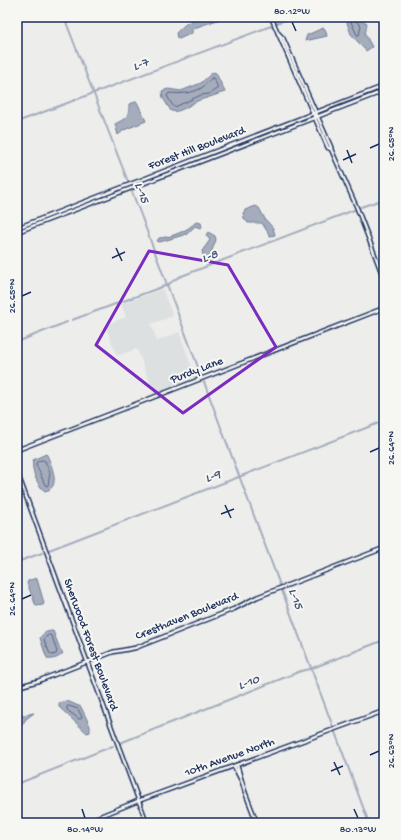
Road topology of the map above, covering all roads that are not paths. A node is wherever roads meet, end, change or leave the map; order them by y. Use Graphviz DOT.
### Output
graph roads {
  1 [pos="271,17"];
  2 [pos="383,87"];
  3 [pos="373,90"];
  4 [pos="384,91"];
  5 [pos="374,95"];
  6 [pos="365,98"];
  7 [pos="315,113"];
  8 [pos="317,118"];
  9 [pos="17,228"];
  10 [pos="17,232"];
  11 [pos="384,279"];
  12 [pos="384,308"];
  13 [pos="17,450"];
  14 [pos="17,472"];
  15 [pos="384,548"];
  16 [pos="87,662"];
  17 [pos="17,687"];
  18 [pos="384,711"];
  19 [pos="236,765"];
  20 [pos="138,801"];
  21 [pos="82,823"];
  22 [pos="147,823"];
  23 [pos="257,823"];
  1 -- 7 [label="street"];
  2 -- 3 [label="street, Forest Hill Boulevard"];
  2 -- 5 [label="street"];
  3 -- 6 [label="street"];
  3 -- 7 [label="street, Forest Hill Boulevard"];
  4 -- 5 [label="street, Forest Hill Boulevard"];
  5 -- 6 [label="street, Forest Hill Boulevard"];
  6 -- 8 [label="street, Forest Hill Boulevard"];
  7 -- 8 [label="street"];
  7 -- 9 [label="street, Forest Hill Boulevard"];
  8 -- 10 [label="street, Forest Hill Boulevard"];
  8 -- 11 [label="street"];
  12 -- 13 [label="street, Purdy Lane"];
  14 -- 16 [label="street, Sherwood Forest Boulevard"];
  15 -- 16 [label="street, Cresthaven Boulevard"];
  16 -- 17 [label="street, Cresthaven Boulevard"];
  16 -- 20 [label="street, Sherwood Forest Boulevard"];
  18 -- 19 [label="street, 10th Avenue North"];
  19 -- 20 [label="street, 10th Avenue North"];
  19 -- 23 [label="street"];
  20 -- 21 [label="street, 10th Avenue North"];
  20 -- 22 [label="street, Sherwood Forest Boulevard"];
}
